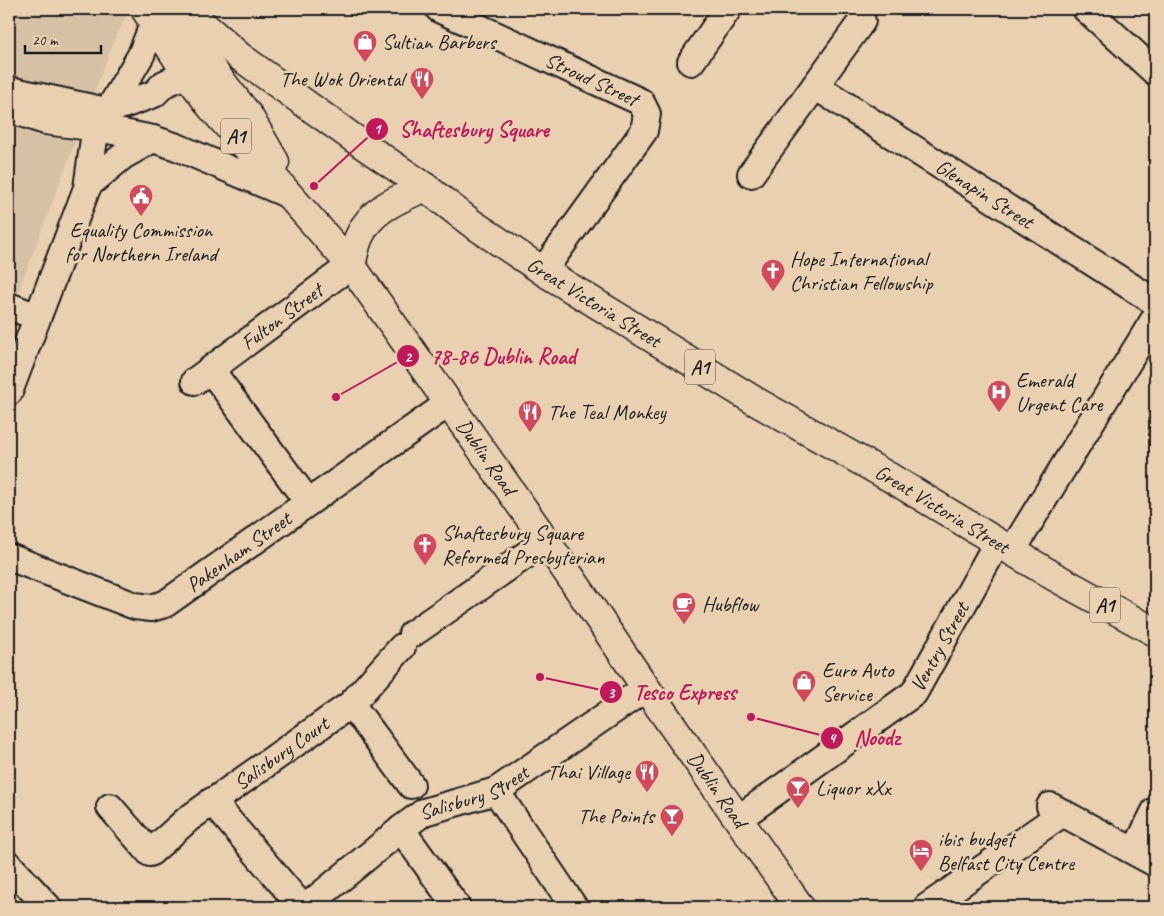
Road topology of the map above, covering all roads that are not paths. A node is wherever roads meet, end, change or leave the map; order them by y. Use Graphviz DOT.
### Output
graph roads {
  1 [pos="189,9"];
  2 [pos="439,9"];
  3 [pos="728,9"];
  4 [pos="1086,9"];
  5 [pos="155,12"];
  6 [pos="862,21"];
  7 [pos="239,56"];
  8 [pos="691,62"];
  9 [pos="197,69"];
  10 [pos="1155,72"];
  11 [pos="815,86"];
  12 [pos="9,90"];
  13 [pos="9,109"];
  14 [pos="102,119"];
  15 [pos="153,139"];
  16 [pos="751,174"];
  17 [pos="88,185"];
  18 [pos="425,187"];
  19 [pos="294,200"];
  20 [pos="351,265"];
  21 [pos="543,271"];
  22 [pos="1155,302"];
  23 [pos="9,306"];
  24 [pos="38,317"];
  25 [pos="1155,318"];
  26 [pos="9,392"];
  27 [pos="449,403"];
  28 [pos="308,502"];
  29 [pos="546,541"];
  30 [pos="1005,547"];
  31 [pos="9,557"];
  32 [pos="1155,632"];
  33 [pos="646,688"];
  34 [pos="351,704"];
  35 [pos="412,785"];
  36 [pos="496,791"];
  37 [pos="212,801"];
  38 [pos="110,806"];
  39 [pos="1155,811"];
  40 [pos="738,819"];
  41 [pos="401,829"];
  42 [pos="1145,857"];
  43 [pos="9,865"];
  44 [pos="48,907"];
  45 [pos="302,907"];
  46 [pos="306,907"];
  47 [pos="457,907"];
  48 [pos="574,907"];
  49 [pos="800,907"];
  50 [pos="927,907"];
  1 -- 7 [label="main road, Great Victoria Street / A1"];
  2 -- 21 [label="street, Stroud Street"];
  3 -- 8 [label="street"];
  4 -- 10 [label="street"];
  5 -- 9 [label="main road, Dublin Road / A1"];
  5 -- 14 [label="street"];
  6 -- 11 [label="street"];
  7 -- 9 [label="street"];
  7 -- 18 [label="main road, Great Victoria Street / A1"];
  9 -- 14 [label="street"];
  9 -- 19 [label="main road, Dublin Road / A1"];
  11 -- 16 [label="street"];
  11 -- 22 [label="street, Glenapin Street"];
  12 -- 14 [label="street"];
  13 -- 14 [label="street"];
  14 -- 15 [label="street"];
  14 -- 17 [label="street"];
  15 -- 17 [label="street"];
  15 -- 19 [label="street"];
  17 -- 24 [label="street"];
  18 -- 20 [label="main road"];
  18 -- 21 [label="main road, Great Victoria Street / A1"];
  19 -- 20 [label="main road, Dublin Road / A1"];
  20 -- 27 [label="main road, Dublin Road / A1"];
  20 -- 28 [label="street, Fulton Street"];
  21 -- 30 [label="main road, Great Victoria Street / A1"];
  23 -- 24 [label="street"];
  24 -- 26 [label="street"];
  25 -- 30 [label="street, Ventry Street"];
  27 -- 28 [label="street, Pakenham Street"];
  27 -- 29 [label="main road, Dublin Road / A1"];
  28 -- 31 [label="street, Pakenham Street"];
  29 -- 33 [label="main road, Dublin Road / A1"];
  29 -- 34 [label="street, Salisbury Court"];
  30 -- 32 [label="main road, Great Victoria Street / A1"];
  30 -- 40 [label="street, Ventry Street"];
  33 -- 36 [label="street, Salisbury Street"];
  33 -- 40 [label="main road, Dublin Road / A1"];
  34 -- 35 [label="street, Salisbury Court"];
  34 -- 37 [label="street, Salisbury Court"];
  36 -- 41 [label="street, Salisbury Street"];
  36 -- 48 [label="street"];
  37 -- 38 [label="street, Salisbury Court"];
  37 -- 45 [label="street, Salisbury Court"];
  39 -- 42 [label="street"];
  40 -- 49 [label="main road, Dublin Road / A1"];
  41 -- 46 [label="street, Salisbury Street"];
  41 -- 47 [label="street"];
  42 -- 50 [label="street"];
  43 -- 44 [label="street"];
}
